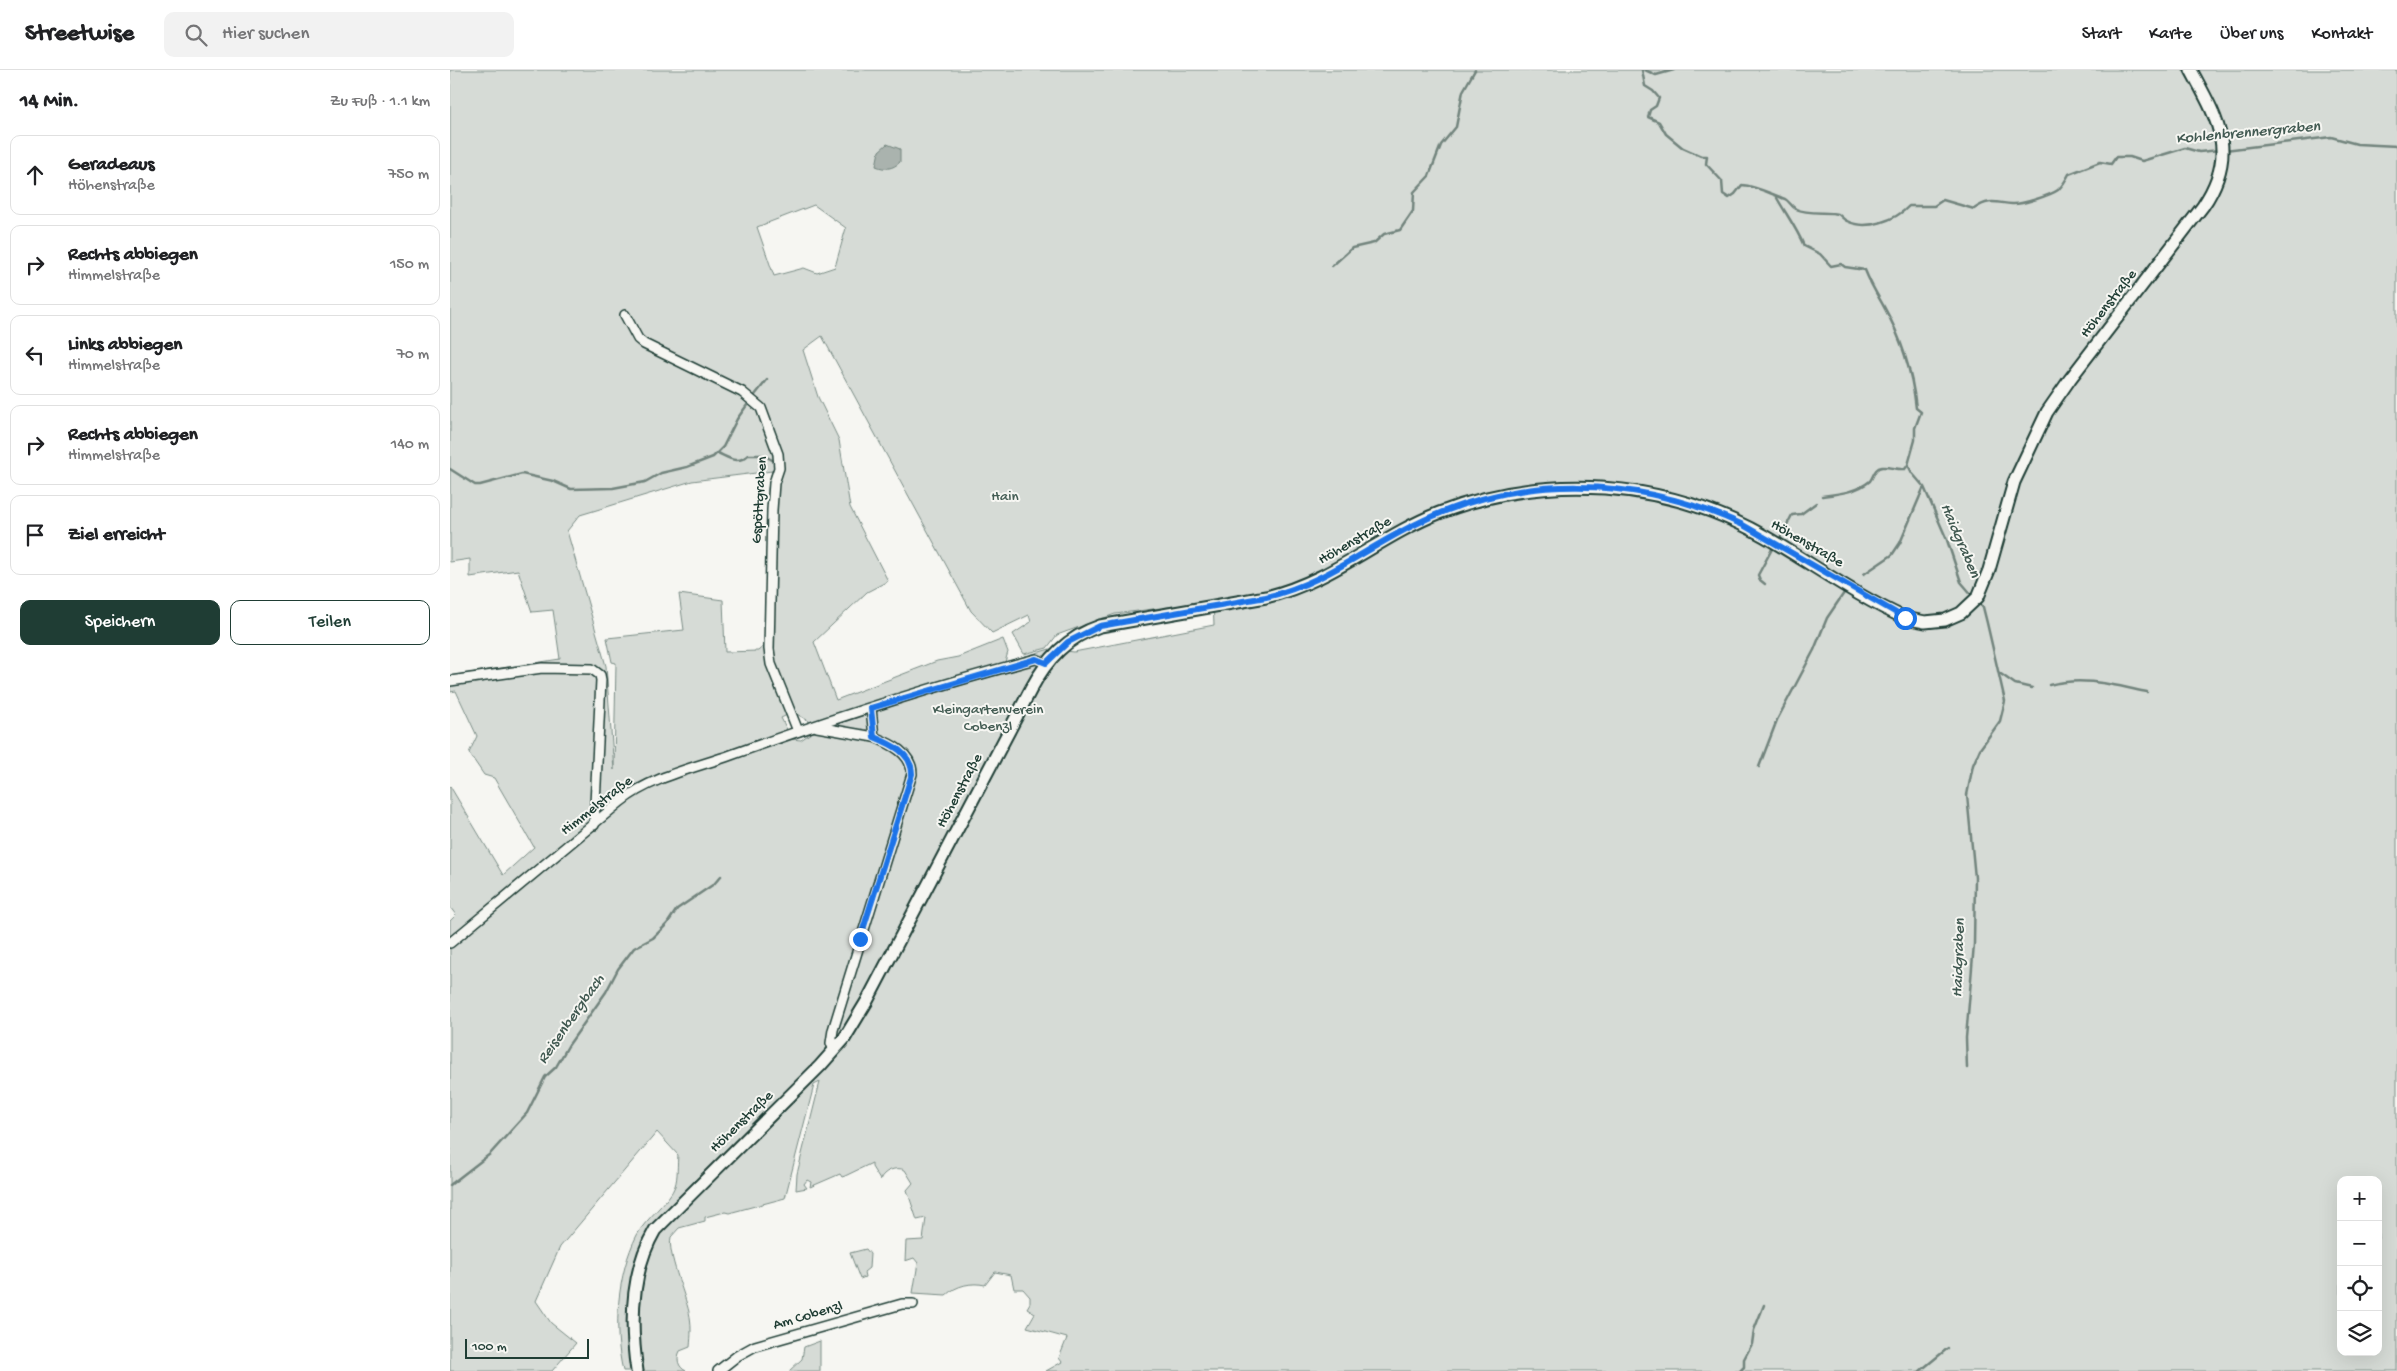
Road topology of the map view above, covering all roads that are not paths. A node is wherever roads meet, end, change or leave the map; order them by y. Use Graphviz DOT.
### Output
graph roads {
  1 [pos="2191,70"];
  2 [pos="625,315"];
  3 [pos="1046,663"];
  4 [pos="450,680"];
  5 [pos="871,708"];
  6 [pos="814,727"];
  7 [pos="798,731"];
  8 [pos="874,737"];
  9 [pos="594,825"];
  10 [pos="450,943"];
  11 [pos="834,1051"];
  12 [pos="913,1304"];
  13 [pos="637,1371"];
  14 [pos="718,1371"];
  1 -- 3 [label="street, Höhenstraße"];
  2 -- 7 [label="street, Gspöttgraben"];
  3 -- 5 [label="street, Himmelstraße"];
  3 -- 11 [label="street, Höhenstraße"];
  4 -- 9 [label="street"];
  5 -- 6 [label="street, Himmelstraße"];
  5 -- 8 [label="street"];
  6 -- 7 [label="street, Himmelstraße"];
  6 -- 8 [label="street, Himmelstraße"];
  7 -- 9 [label="street, Himmelstraße"];
  8 -- 11 [label="street, Himmelstraße"];
  9 -- 10 [label="street, Himmelstraße"];
  11 -- 13 [label="street, Höhenstraße"];
  12 -- 14 [label="street, Am Cobenzl"];
}
